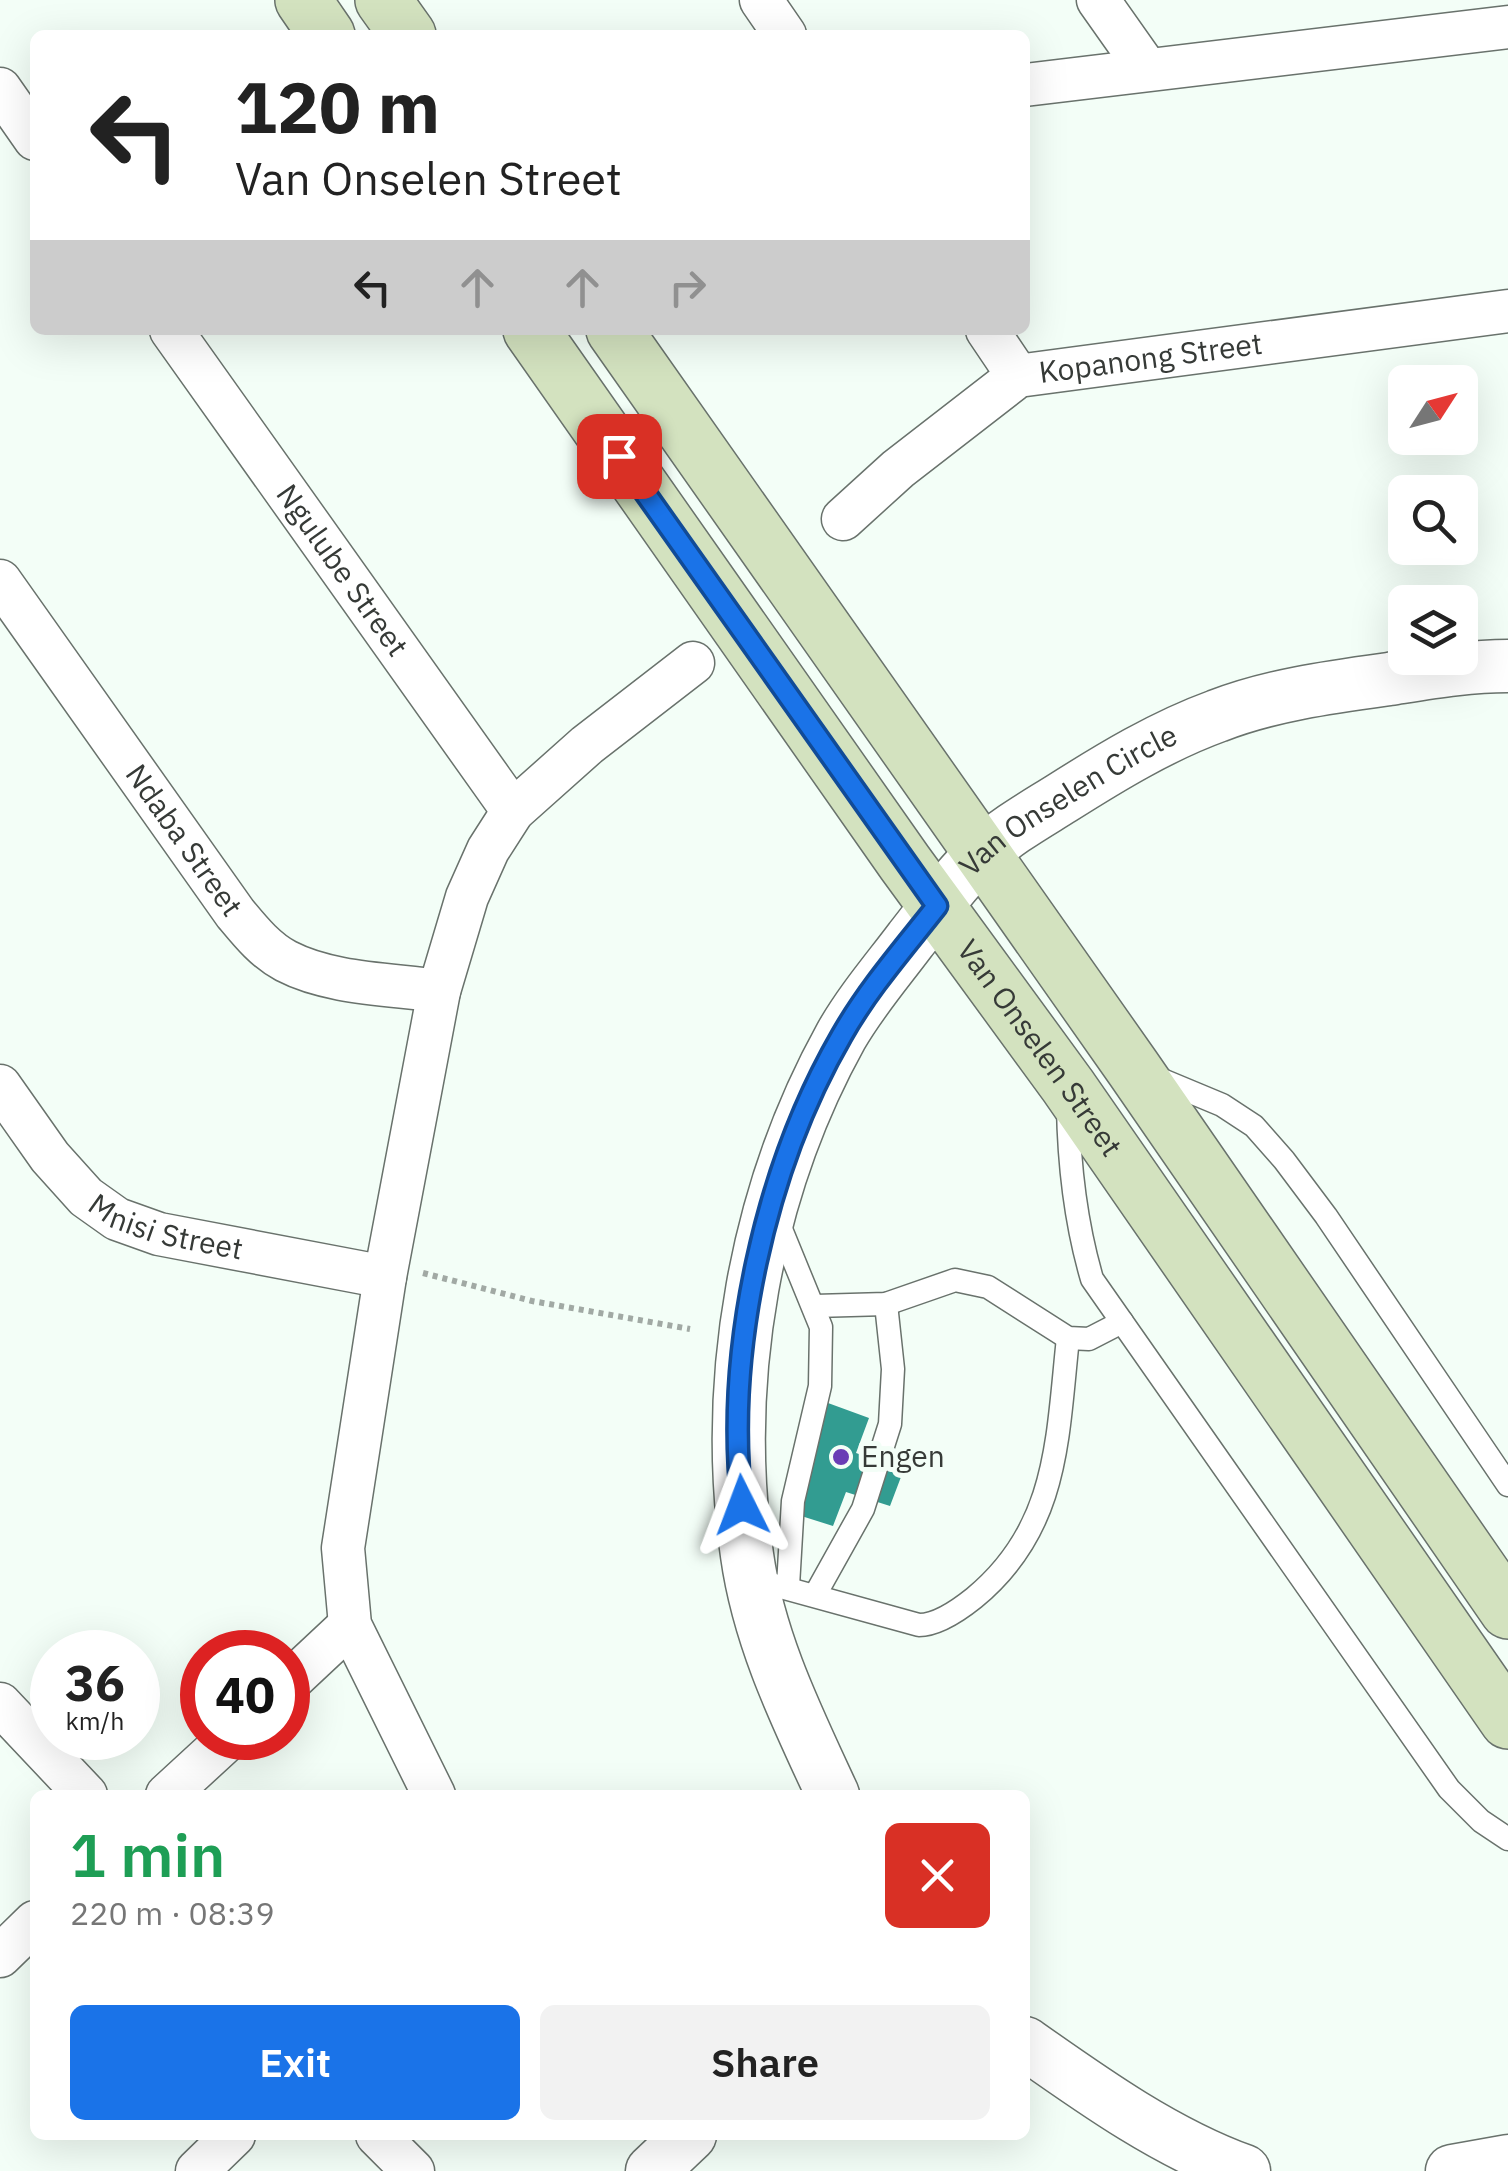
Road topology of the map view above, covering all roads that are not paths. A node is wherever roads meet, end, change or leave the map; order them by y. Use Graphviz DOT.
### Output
graph roads {
  1 [pos="302,0"];
  2 [pos="383,0"];
  3 [pos="760,0"];
  4 [pos="1098,0"];
  5 [pos="1452,16"];
  6 [pos="1508,27"];
  7 [pos="323,30"];
  8 [pos="404,30"];
  9 [pos="781,30"];
  10 [pos="1146,68"];
  11 [pos="1030,83"];
  12 [pos="0,90"];
  13 [pos="30,132"];
  14 [pos="1508,311"];
  15 [pos="175,335"];
  16 [pos="535,335"];
  17 [pos="618,335"];
  18 [pos="990,335"];
  19 [pos="1018,376"];
  20 [pos="843,518"];
  21 [pos="0,581"];
  22 [pos="693,663"];
  23 [pos="1508,666"];
  24 [pos="513,811"];
  25 [pos="981,854"];
  26 [pos="937,906"];
  27 [pos="438,991"];
  28 [pos="1134,1068"];
  29 [pos="0,1086"];
  30 [pos="1068,1086"];
  31 [pos="771,1205"];
  32 [pos="387,1270"];
  33 [pos="886,1304"];
  34 [pos="814,1306"];
  35 [pos="1122,1322"];
  36 [pos="1068,1338"];
  37 [pos="1508,1485"];
  38 [pos="770,1583"];
  39 [pos="815,1595"];
  40 [pos="1508,1611"];
  41 [pos="350,1625"];
  42 [pos="310,1662"];
  43 [pos="0,1704"];
  44 [pos="1508,1721"];
  45 [pos="205,1760"];
  46 [pos="81,1790"];
  47 [pos="172,1790"];
  48 [pos="432,1790"];
  49 [pos="831,1790"];
  50 [pos="1508,1839"];
  51 [pos="30,1927"];
  52 [pos="0,1956"];
  53 [pos="1030,2046"];
  54 [pos="229,2140"];
  55 [pos="382,2140"];
  56 [pos="685,2140"];
  57 [pos="1508,2161"];
  58 [pos="197,2171"];
  59 [pos="412,2171"];
  60 [pos="652,2171"];
  61 [pos="1244,2171"];
  62 [pos="1452,2171"];
  1 -- 7 [label="main road"];
  2 -- 8 [label="main road"];
  3 -- 9 [label="street"];
  4 -- 10 [label="street"];
  5 -- 6 [label="street"];
  5 -- 10 [label="street"];
  10 -- 11 [label="street"];
  12 -- 13 [label="street"];
  14 -- 19 [label="street, Kopanong Street"];
  15 -- 24 [label="street, Ngulube Street"];
  16 -- 26 [label="main road, Van Onselen Street"];
  17 -- 25 [label="main road"];
  18 -- 19 [label="street"];
  19 -- 20 [label="street, Kopanong Street"];
  21 -- 27 [label="street, Ndaba Street"];
  22 -- 24 [label="street"];
  23 -- 25 [label="street, Van Onselen Circle"];
  24 -- 27 [label="street"];
  25 -- 26 [label="street, Van Onselen Circle"];
  25 -- 28 [label="main road"];
  26 -- 30 [label="main road, Van Onselen Street"];
  26 -- 31 [label="street, Van Onselen Circle"];
  27 -- 32 [label="street"];
  28 -- 37 [label="lane"];
  28 -- 40 [label="main road"];
  29 -- 32 [label="street, Mnisi Street"];
  30 -- 35 [label="lane"];
  30 -- 44 [label="main road, Van Onselen Street"];
  31 -- 34 [label="lane"];
  31 -- 38 [label="street, Van Onselen Circle"];
  32 -- 41 [label="street"];
  33 -- 34 [label="lane"];
  33 -- 36 [label="lane"];
  33 -- 39 [label="lane"];
  34 -- 38 [label="lane"];
  35 -- 36 [label="lane"];
  35 -- 50 [label="lane"];
  36 -- 39 [label="lane"];
  38 -- 39 [label="lane"];
  38 -- 49 [label="street, Van Onselen Circle"];
  41 -- 42 [label="street"];
  41 -- 48 [label="street"];
  43 -- 46 [label="street"];
  45 -- 47 [label="street"];
  51 -- 52 [label="street"];
  53 -- 61 [label="street"];
  54 -- 58 [label="street"];
  55 -- 59 [label="street"];
  56 -- 60 [label="street"];
  57 -- 62 [label="street"];
}
